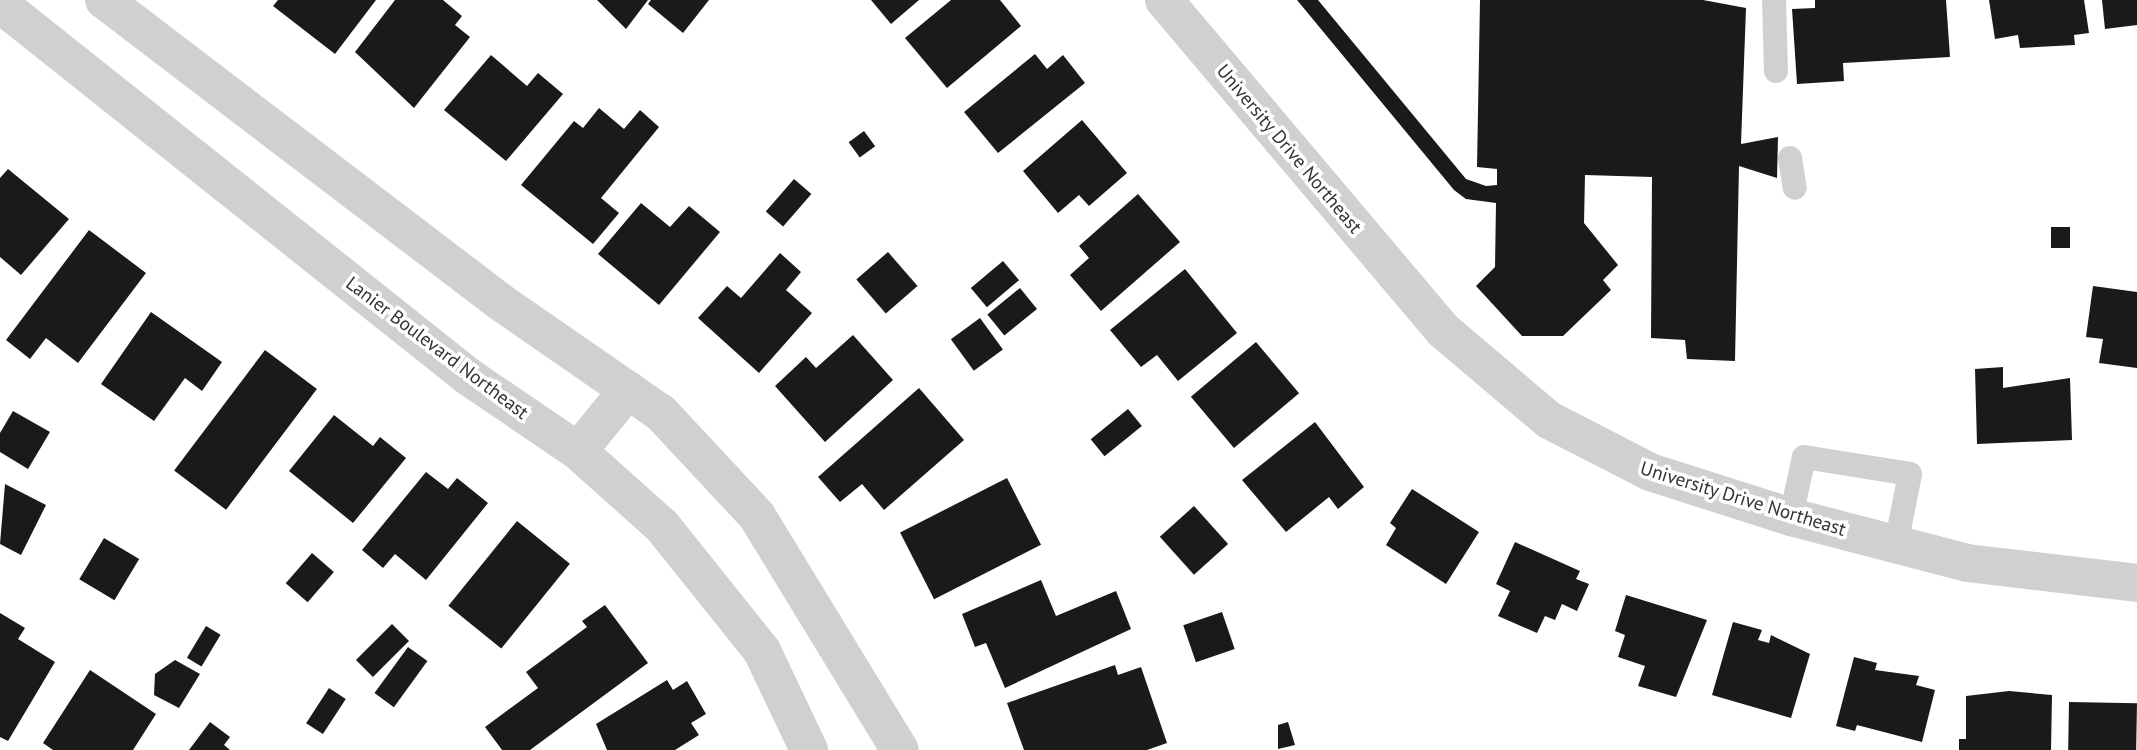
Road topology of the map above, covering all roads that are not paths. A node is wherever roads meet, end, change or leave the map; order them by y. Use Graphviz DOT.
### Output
graph roads {
  1 [pos="104,0"];
  2 [pos="1164,0"];
  3 [pos="1774,0"];
  4 [pos="0,4"];
  5 [pos="1776,71"];
  6 [pos="1790,158"];
  7 [pos="1796,188"];
  8 [pos="628,390"];
  9 [pos="578,451"];
  10 [pos="1791,517"];
  11 [pos="1896,545"];
  12 [pos="2137,583"];
  13 [pos="809,750"];
  14 [pos="900,750"];
  1 -- 8 [label="street"];
  2 -- 10 [label="street, University Drive Northeast"];
  3 -- 5 [label="lane"];
  4 -- 9 [label="street, Lanier Boulevard Northeast"];
  6 -- 7 [label="lane"];
  8 -- 9 [label="street"];
  8 -- 14 [label="street"];
  9 -- 13 [label="street, Lanier Boulevard Northeast"];
  10 -- 11 [label="street, University Drive Northeast"];
  10 -- 11 [label="lane"];
  11 -- 12 [label="street, University Drive Northeast"];
}
